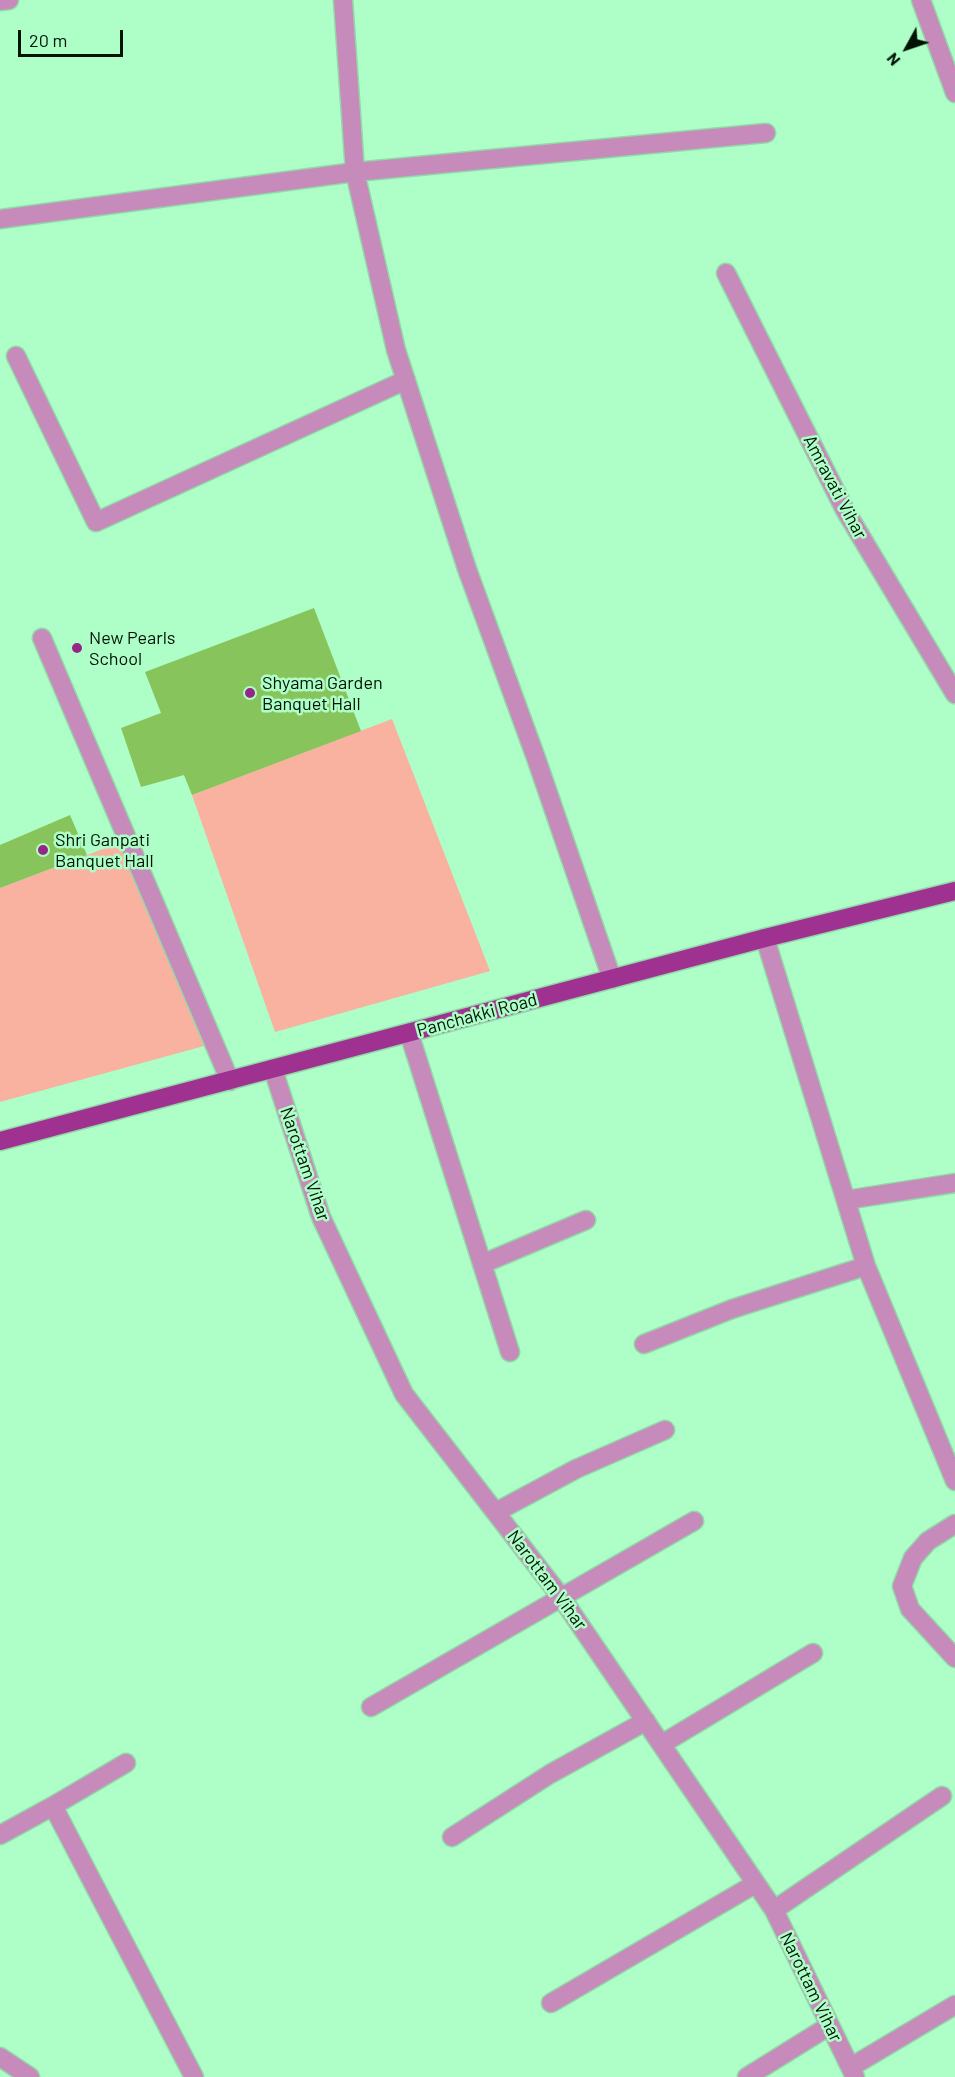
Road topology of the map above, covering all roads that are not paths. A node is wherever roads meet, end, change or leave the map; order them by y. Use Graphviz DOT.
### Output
graph roads {
  1 [pos="9,0"];
  2 [pos="343,0"];
  3 [pos="921,0"];
  4 [pos="0,2"];
  5 [pos="955,93"];
  6 [pos="766,133"];
  7 [pos="355,172"];
  8 [pos="0,219"];
  9 [pos="726,273"];
  10 [pos="16,356"];
  11 [pos="406,380"];
  12 [pos="42,638"];
  13 [pos="955,694"];
  14 [pos="955,891"];
  15 [pos="765,938"];
  16 [pos="612,979"];
  17 [pos="410,1033"];
  18 [pos="273,1069"];
  19 [pos="230,1081"];
  20 [pos="0,1141"];
  21 [pos="955,1183"];
  22 [pos="846,1200"];
  23 [pos="586,1220"];
  24 [pos="482,1264"];
  25 [pos="866,1266"];
  26 [pos="644,1344"];
  27 [pos="510,1352"];
  28 [pos="665,1430"];
  29 [pos="955,1481"];
  30 [pos="496,1512"];
  31 [pos="694,1521"];
  32 [pos="955,1524"];
  33 [pos="561,1597"];
  34 [pos="813,1653"];
  35 [pos="955,1658"];
  36 [pos="371,1707"];
  37 [pos="646,1721"];
  38 [pos="662,1744"];
  39 [pos="126,1763"];
  40 [pos="942,1796"];
  41 [pos="53,1806"];
  42 [pos="0,1834"];
  43 [pos="452,1837"];
  44 [pos="755,1884"];
  45 [pos="774,1910"];
  46 [pos="551,2003"];
  47 [pos="955,2005"];
  48 [pos="829,2026"];
  49 [pos="0,2057"];
  50 [pos="853,2072"];
  51 [pos="30,2077"];
  52 [pos="194,2077"];
  53 [pos="747,2077"];
  1 -- 4 [label="street"];
  2 -- 7 [label="street"];
  3 -- 5 [label="street"];
  6 -- 7 [label="street"];
  7 -- 8 [label="street"];
  7 -- 11 [label="street"];
  9 -- 13 [label="street, Amravati Vihar"];
  10 -- 11 [label="street"];
  11 -- 16 [label="street"];
  12 -- 19 [label="street"];
  14 -- 15 [label="main road, Panchakki Road"];
  15 -- 16 [label="main road, Panchakki Road"];
  15 -- 22 [label="street"];
  16 -- 17 [label="main road, Panchakki Road"];
  17 -- 18 [label="main road, Panchakki Road"];
  17 -- 24 [label="street"];
  18 -- 19 [label="main road, Panchakki Road"];
  18 -- 30 [label="street, Narottam Vihar"];
  19 -- 20 [label="main road, Panchakki Road"];
  21 -- 22 [label="street"];
  22 -- 25 [label="street"];
  23 -- 24 [label="street"];
  24 -- 27 [label="street"];
  25 -- 26 [label="street"];
  25 -- 29 [label="street"];
  28 -- 30 [label="street"];
  30 -- 33 [label="street, Narottam Vihar"];
  31 -- 33 [label="street"];
  32 -- 35 [label="street"];
  33 -- 36 [label="street"];
  33 -- 37 [label="street, Narottam Vihar"];
  34 -- 38 [label="street"];
  37 -- 38 [label="street, Narottam Vihar"];
  37 -- 43 [label="street"];
  38 -- 44 [label="street, Narottam Vihar"];
  39 -- 41 [label="street"];
  40 -- 45 [label="street"];
  41 -- 42 [label="street"];
  41 -- 52 [label="street"];
  44 -- 45 [label="street, Narottam Vihar"];
  44 -- 46 [label="street"];
  45 -- 48 [label="street, Narottam Vihar"];
  47 -- 50 [label="street"];
  48 -- 50 [label="street, Narottam Vihar"];
  48 -- 53 [label="street"];
  49 -- 51 [label="street"];
}
